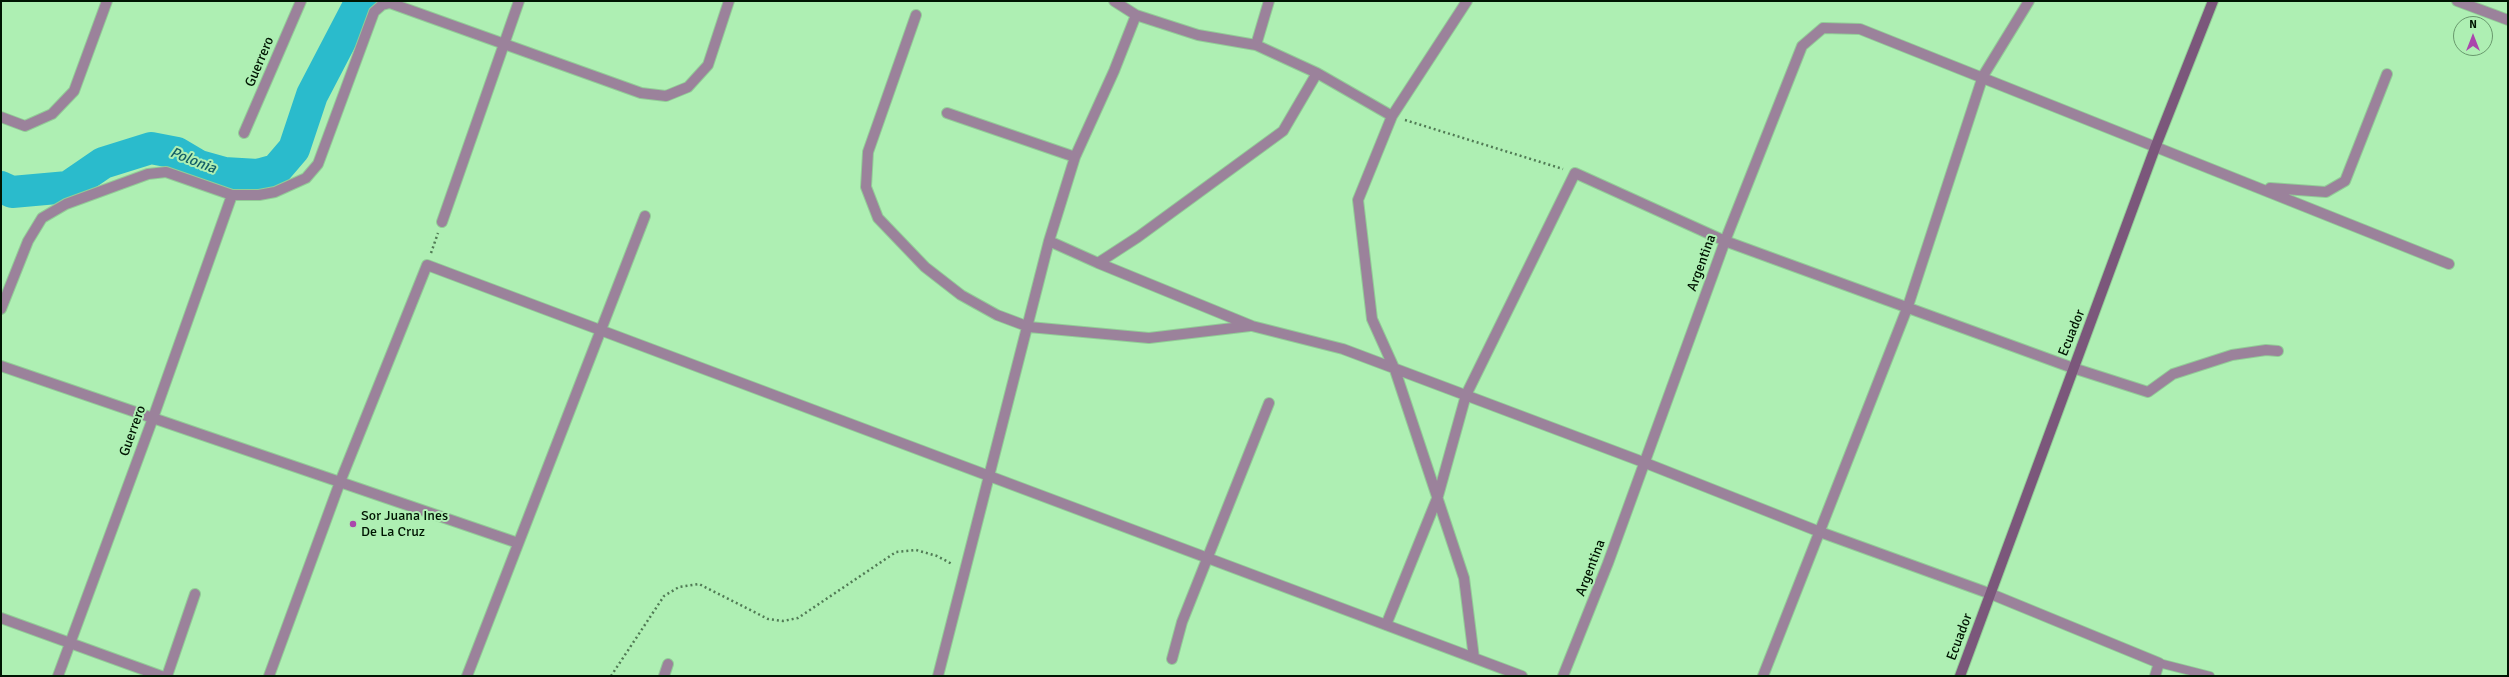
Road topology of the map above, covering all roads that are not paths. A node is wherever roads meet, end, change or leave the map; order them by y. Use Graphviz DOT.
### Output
graph roads {
  1 [pos="107,1"];
  2 [pos="301,1"];
  3 [pos="519,1"];
  4 [pos="729,1"];
  5 [pos="1114,1"];
  6 [pos="1269,1"];
  7 [pos="1468,1"];
  8 [pos="2029,1"];
  9 [pos="2213,1"];
  10 [pos="2457,1"];
  11 [pos="916,15"];
  12 [pos="1136,15"];
  13 [pos="2508,20"];
  14 [pos="502,44"];
  15 [pos="1256,45"];
  16 [pos="1318,73"];
  17 [pos="2387,74"];
  18 [pos="1983,76"];
  19 [pos="947,113"];
  20 [pos="1392,116"];
  21 [pos="1,117"];
  22 [pos="244,134"];
  23 [pos="2155,148"];
  24 [pos="1075,157"];
  25 [pos="2260,187"];
  26 [pos="232,195"];
  27 [pos="645,216"];
  28 [pos="442,222"];
  29 [pos="1049,241"];
  30 [pos="1725,241"];
  31 [pos="1098,263"];
  32 [pos="2449,264"];
  33 [pos="1908,306"];
  34 [pos="1,309"];
  35 [pos="1252,326"];
  36 [pos="1029,327"];
  37 [pos="601,329"];
  38 [pos="2278,351"];
  39 [pos="1,366"];
  40 [pos="2073,368"];
  41 [pos="1395,370"];
  42 [pos="1466,395"];
  43 [pos="1269,403"];
  44 [pos="153,418"];
  45 [pos="1643,462"];
  46 [pos="990,475"];
  47 [pos="340,482"];
  48 [pos="1438,496"];
  49 [pos="1820,532"];
  50 [pos="518,543"];
  51 [pos="1209,558"];
  52 [pos="195,594"];
  53 [pos="1991,594"];
  54 [pos="1,618"];
  55 [pos="1386,625"];
  56 [pos="70,643"];
  57 [pos="1474,658"];
  58 [pos="1172,659"];
  59 [pos="2159,663"];
  60 [pos="668,664"];
  61 [pos="58,676"];
  62 [pos="161,676"];
  63 [pos="167,676"];
  64 [pos="269,676"];
  65 [pos="467,676"];
  66 [pos="664,676"];
  67 [pos="938,676"];
  68 [pos="1522,676"];
  69 [pos="1563,676"];
  70 [pos="1763,676"];
  71 [pos="1960,676"];
  72 [pos="2155,676"];
  73 [pos="2210,676"];
  1 -- 21 [label="street"];
  2 -- 22 [label="street, Guerrero"];
  3 -- 14 [label="street"];
  4 -- 14 [label="street"];
  5 -- 12 [label="street"];
  6 -- 15 [label="street"];
  7 -- 20 [label="street"];
  8 -- 18 [label="street"];
  9 -- 23 [label="street, Ecuador"];
  10 -- 13 [label="street"];
  11 -- 36 [label="street"];
  12 -- 15 [label="street"];
  12 -- 24 [label="street"];
  14 -- 26 [label="street"];
  14 -- 28 [label="street"];
  15 -- 16 [label="street"];
  16 -- 20 [label="street"];
  16 -- 31 [label="street"];
  17 -- 25 [label="street"];
  18 -- 23 [label="street, Argentina"];
  18 -- 30 [label="street, Argentina"];
  18 -- 33 [label="street"];
  19 -- 24 [label="street"];
  20 -- 41 [label="street"];
  23 -- 25 [label="street, Argentina"];
  23 -- 40 [label="street, Ecuador"];
  24 -- 29 [label="street"];
  25 -- 32 [label="street"];
  26 -- 34 [label="street"];
  26 -- 44 [label="street, Guerrero"];
  27 -- 37 [label="street"];
  29 -- 31 [label="street"];
  29 -- 36 [label="street"];
  30 -- 33 [label="street"];
  30 -- 42 [label="street"];
  30 -- 45 [label="street, Argentina"];
  31 -- 35 [label="street"];
  33 -- 40 [label="street"];
  33 -- 49 [label="street"];
  35 -- 36 [label="street"];
  35 -- 41 [label="street"];
  36 -- 46 [label="street"];
  37 -- 46 [label="street"];
  37 -- 47 [label="street"];
  37 -- 50 [label="street"];
  38 -- 40 [label="street"];
  39 -- 44 [label="street"];
  40 -- 53 [label="street, Ecuador"];
  41 -- 42 [label="street"];
  41 -- 48 [label="street"];
  42 -- 45 [label="street"];
  42 -- 48 [label="street"];
  43 -- 51 [label="street"];
  44 -- 47 [label="street"];
  44 -- 56 [label="street, Guerrero"];
  45 -- 49 [label="street"];
  45 -- 69 [label="street, Argentina"];
  46 -- 51 [label="street"];
  46 -- 67 [label="street"];
  47 -- 50 [label="street"];
  47 -- 64 [label="street"];
  48 -- 55 [label="street"];
  48 -- 57 [label="street"];
  49 -- 53 [label="street"];
  49 -- 70 [label="street"];
  50 -- 65 [label="street"];
  51 -- 55 [label="street"];
  51 -- 58 [label="street"];
  52 -- 63 [label="street"];
  53 -- 59 [label="street"];
  53 -- 71 [label="street, Ecuador"];
  54 -- 56 [label="street"];
  55 -- 57 [label="street"];
  56 -- 61 [label="street, Guerrero"];
  56 -- 62 [label="street"];
  57 -- 68 [label="street"];
  59 -- 72 [label="street"];
  59 -- 73 [label="lane"];
  60 -- 66 [label="street"];
}
